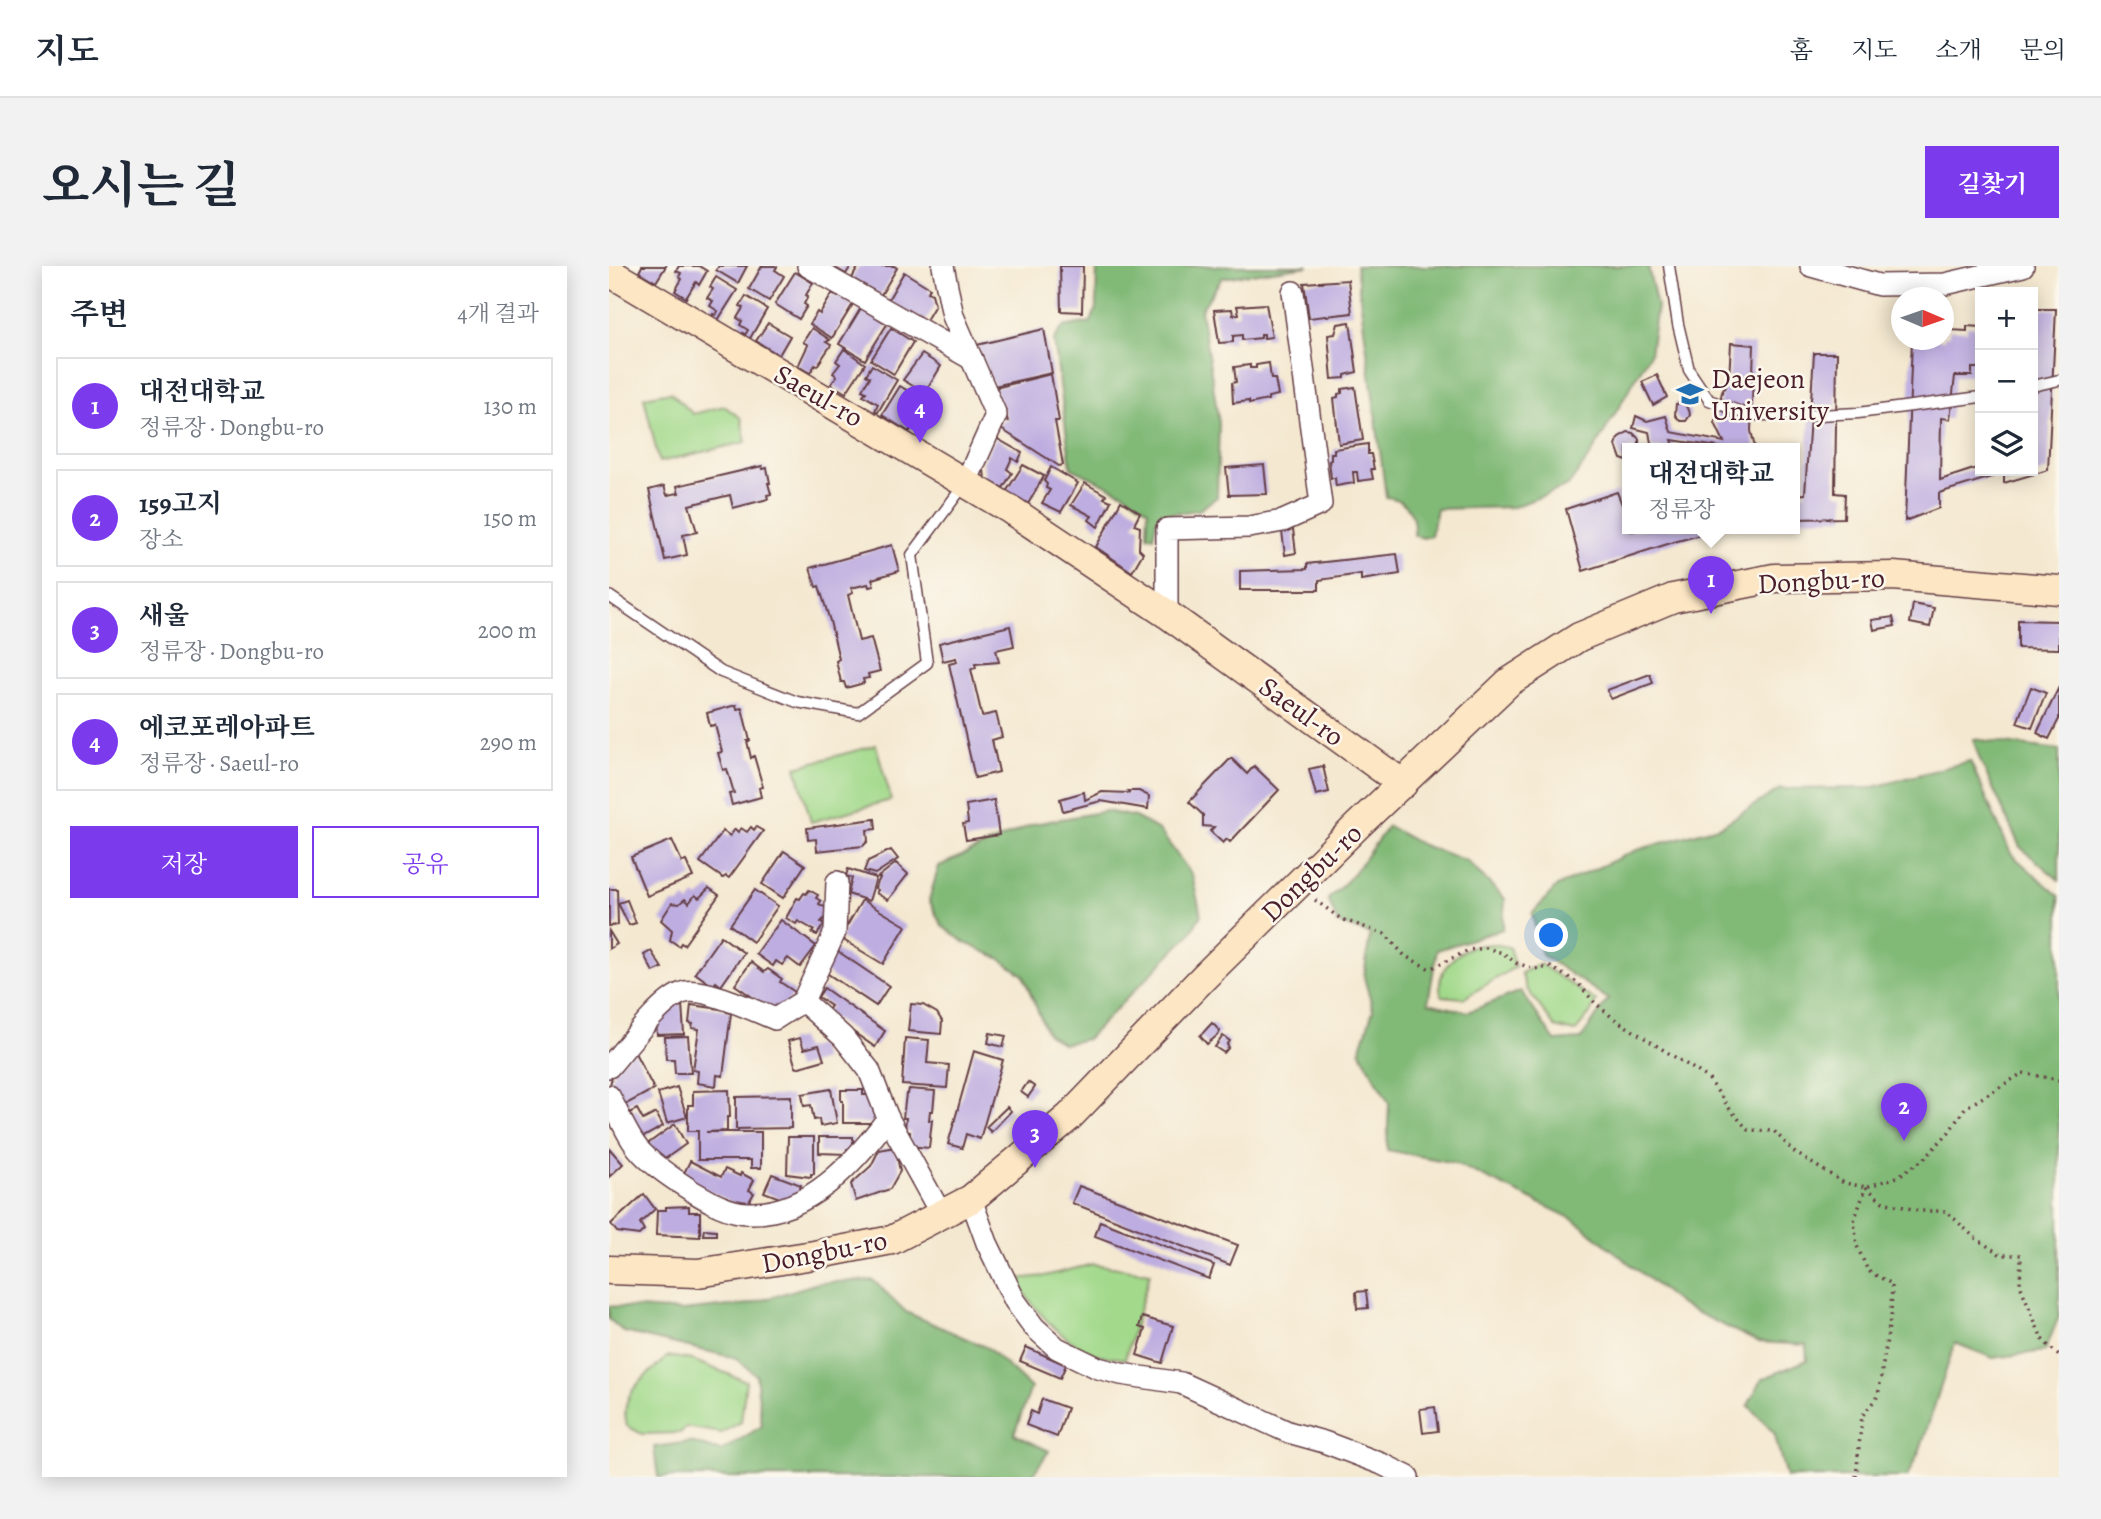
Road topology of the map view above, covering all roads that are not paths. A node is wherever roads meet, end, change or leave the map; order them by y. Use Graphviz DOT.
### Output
graph roads {
  1 [pos="808,266"];
  2 [pos="943,266"];
  3 [pos="1669,266"];
  4 [pos="1811,266"];
  5 [pos="2023,266"];
  6 [pos="609,272"];
  7 [pos="1293,292"];
  8 [pos="972,359"];
  9 [pos="2059,380"];
  10 [pos="2038,385"];
  11 [pos="1975,398"];
  12 [pos="967,482"];
  13 [pos="2059,590"];
  14 [pos="609,596"];
  15 [pos="1167,614"];
  16 [pos="1403,784"];
  17 [pos="837,882"];
  18 [pos="803,1001"];
  19 [pos="609,1067"];
  20 [pos="609,1096"];
  21 [pos="888,1118"];
  22 [pos="971,1199"];
  23 [pos="941,1214"];
  24 [pos="609,1270"];
  25 [pos="1408,1477"];
  1 -- 8 [label="street"];
  2 -- 8 [label="street"];
  3 -- 11 [label="lane"];
  4 -- 5 [label="street"];
  6 -- 12 [label="main road, Saeul-ro"];
  7 -- 15 [label="street"];
  8 -- 12 [label="street"];
  9 -- 10 [label="lane"];
  12 -- 14 [label="lane"];
  12 -- 15 [label="main road, Saeul-ro"];
  13 -- 16 [label="main road, Dongbu-ro"];
  15 -- 16 [label="main road, Saeul-ro"];
  16 -- 22 [label="main road, Dongbu-ro"];
  17 -- 18 [label="street"];
  18 -- 19 [label="street"];
  18 -- 21 [label="street"];
  20 -- 21 [label="street"];
  21 -- 23 [label="street"];
  22 -- 23 [label="main road, Dongbu-ro"];
  22 -- 25 [label="street"];
  23 -- 24 [label="main road, Dongbu-ro"];
}
